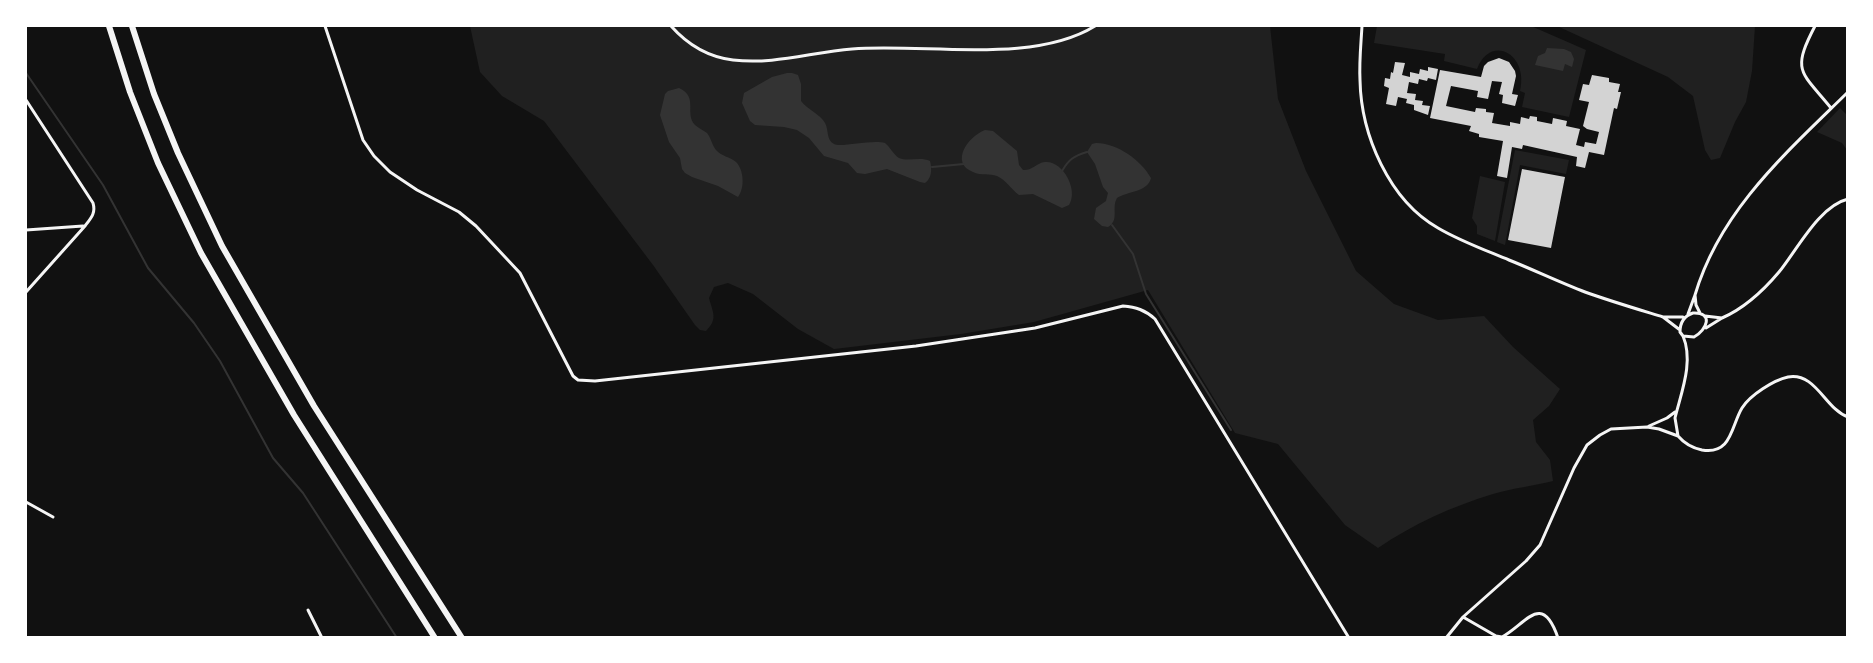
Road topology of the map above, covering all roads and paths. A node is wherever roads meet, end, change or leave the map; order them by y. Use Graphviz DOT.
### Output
graph roads {
  1 [pos="110,26"];
  2 [pos="132,26"];
  3 [pos="326,26"];
  4 [pos="671,26"];
  5 [pos="1095,26"];
  6 [pos="1362,26"];
  7 [pos="1815,26"];
  8 [pos="1848,92"];
  9 [pos="26,100"];
  10 [pos="1831,108"];
  11 [pos="1848,199"];
  12 [pos="85,226"];
  13 [pos="26,230"];
  14 [pos="26,292"];
  15 [pos="1695,295"];
  16 [pos="1700,313"];
  17 [pos="1687,316"];
  18 [pos="1705,316"];
  19 [pos="1663,317"];
  20 [pos="1722,318"];
  21 [pos="1704,329"];
  22 [pos="1680,330"];
  23 [pos="1683,336"];
  24 [pos="1676,411"];
  25 [pos="1848,417"];
  26 [pos="1647,427"];
  27 [pos="1678,436"];
  28 [pos="26,502"];
  29 [pos="53,517"];
  30 [pos="308,610"];
  31 [pos="1463,617"];
  32 [pos="322,638"];
  33 [pos="435,638"];
  34 [pos="462,638"];
  35 [pos="1349,638"];
  36 [pos="1446,638"];
  37 [pos="1558,638"];
  1 -- 33 [label="highway"];
  2 -- 34 [label="highway"];
  3 -- 35 [label="street"];
  4 -- 5 [label="street"];
  6 -- 19 [label="street"];
  7 -- 10 [label="street"];
  8 -- 10 [label="street"];
  9 -- 12 [label="street"];
  10 -- 15 [label="street"];
  11 -- 20 [label="street"];
  12 -- 13 [label="street"];
  12 -- 14 [label="street"];
  15 -- 16 [label="street"];
  15 -- 17 [label="street"];
  16 -- 17 [label="street"];
  16 -- 18 [label="street"];
  17 -- 19 [label="street"];
  17 -- 22 [label="street"];
  18 -- 20 [label="street"];
  18 -- 21 [label="street"];
  19 -- 22 [label="street"];
  20 -- 21 [label="street"];
  21 -- 23 [label="street"];
  22 -- 23 [label="street"];
  23 -- 24 [label="street"];
  24 -- 26 [label="street"];
  24 -- 27 [label="street"];
  25 -- 27 [label="street"];
  26 -- 27 [label="street"];
  26 -- 31 [label="street"];
  28 -- 29 [label="street"];
  30 -- 32 [label="street"];
  31 -- 36 [label="street"];
  31 -- 37 [label="street"];
}
